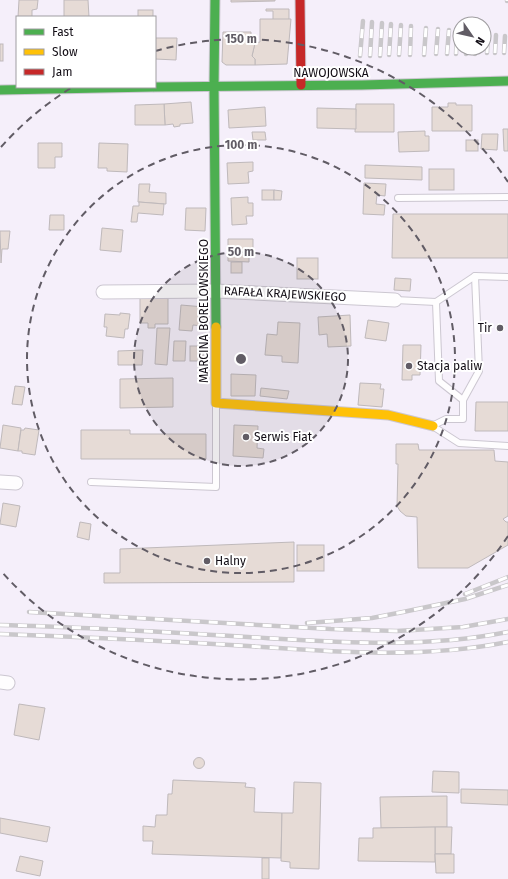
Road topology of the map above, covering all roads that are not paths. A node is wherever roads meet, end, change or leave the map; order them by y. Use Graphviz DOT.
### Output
graph roads {
  1 [pos="215,0"];
  2 [pos="300,0"];
  3 [pos="508,81"];
  4 [pos="301,85"];
  5 [pos="214,86"];
  6 [pos="156,87"];
  7 [pos="103,88"];
  8 [pos="0,90"];
  9 [pos="398,198"];
  10 [pos="508,198"];
  11 [pos="475,276"];
  12 [pos="508,277"];
  13 [pos="216,291"];
  14 [pos="103,292"];
  15 [pos="395,300"];
  16 [pos="436,302"];
  17 [pos="463,400"];
  18 [pos="216,403"];
  19 [pos="433,426"];
  20 [pos="508,446"];
  21 [pos="0,482"];
  22 [pos="91,482"];
  23 [pos="16,483"];
  1 -- 5 [label="street, MARCINA BORELOWSKIEGO"];
  2 -- 4 [label="street"];
  3 -- 4 [label="street, NAWOJOWSKA"];
  4 -- 5 [label="street, NAWOJOWSKA"];
  5 -- 6 [label="street, NAWOJOWSKA"];
  5 -- 13 [label="street, MARCINA BORELOWSKIEGO"];
  7 -- 8 [label="street, NAWOJOWSKA"];
  9 -- 10 [label="lane"];
  11 -- 12 [label="lane"];
  11 -- 16 [label="lane"];
  11 -- 17 [label="lane"];
  13 -- 14 [label="street, RAFAŁA KRAJEWSKIEGO"];
  13 -- 15 [label="street, RAFAŁA KRAJEWSKIEGO"];
  13 -- 18 [label="street, MARCINA BORELOWSKIEGO"];
  15 -- 16 [label="lane"];
  16 -- 17 [label="lane"];
  17 -- 19 [label="lane"];
  18 -- 19 [label="street"];
  18 -- 22 [label="lane"];
  19 -- 20 [label="lane"];
  21 -- 23 [label="street"];
}
